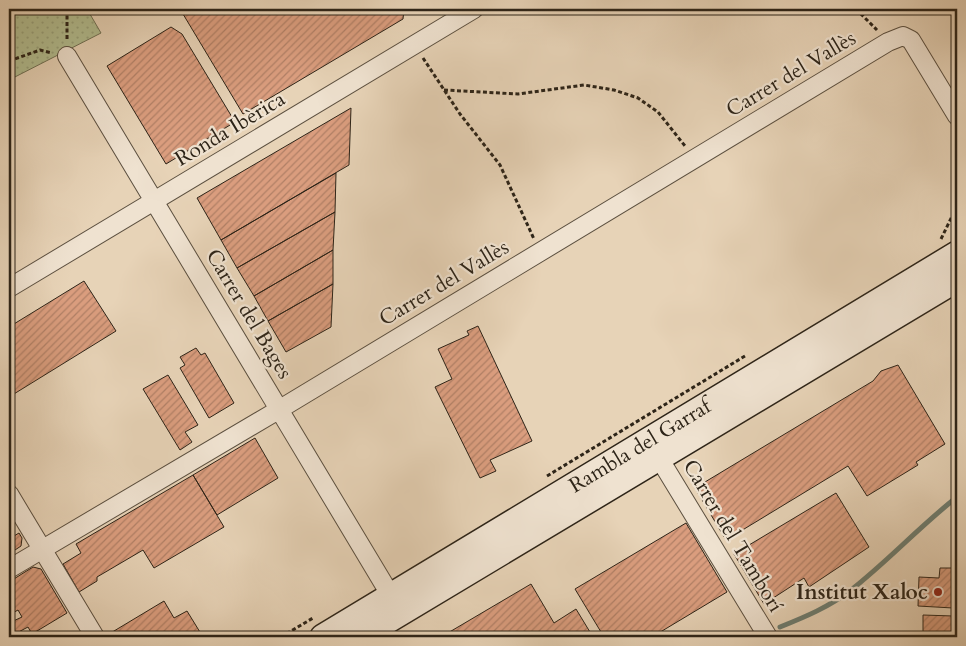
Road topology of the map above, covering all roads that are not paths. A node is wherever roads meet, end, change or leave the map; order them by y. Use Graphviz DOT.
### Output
graph roads {
  1 [pos="474,9"];
  2 [pos="68,56"];
  3 [pos="957,116"];
  4 [pos="153,200"];
  5 [pos="957,254"];
  6 [pos="957,279"];
  7 [pos="9,288"];
  8 [pos="280,408"];
  9 [pos="659,458"];
  10 [pos="9,494"];
  11 [pos="41,549"];
  12 [pos="9,569"];
  13 [pos="390,596"];
  14 [pos="95,637"];
  15 [pos="323,637"];
  16 [pos="360,637"];
  17 [pos="768,637"];
  1 -- 4 [label="street, Ronda Ibèrica"];
  2 -- 4 [label="street, Carrer del Bages"];
  3 -- 8 [label="street, Carrer del Vallès"];
  4 -- 7 [label="street, Ronda Ibèrica"];
  4 -- 8 [label="street, Carrer del Bages"];
  5 -- 13 [label="street, Rambla del Garraf"];
  6 -- 9 [label="street, Rambla del Garraf"];
  8 -- 11 [label="street, Carrer del Vallès"];
  8 -- 13 [label="street, Carrer del Bages"];
  9 -- 16 [label="street, Rambla del Garraf"];
  9 -- 17 [label="street, Carrer del Tamborí"];
  10 -- 11 [label="street"];
  11 -- 12 [label="street, Carrer del Vallès"];
  11 -- 14 [label="street"];
  13 -- 15 [label="street, Rambla del Garraf"];
}
